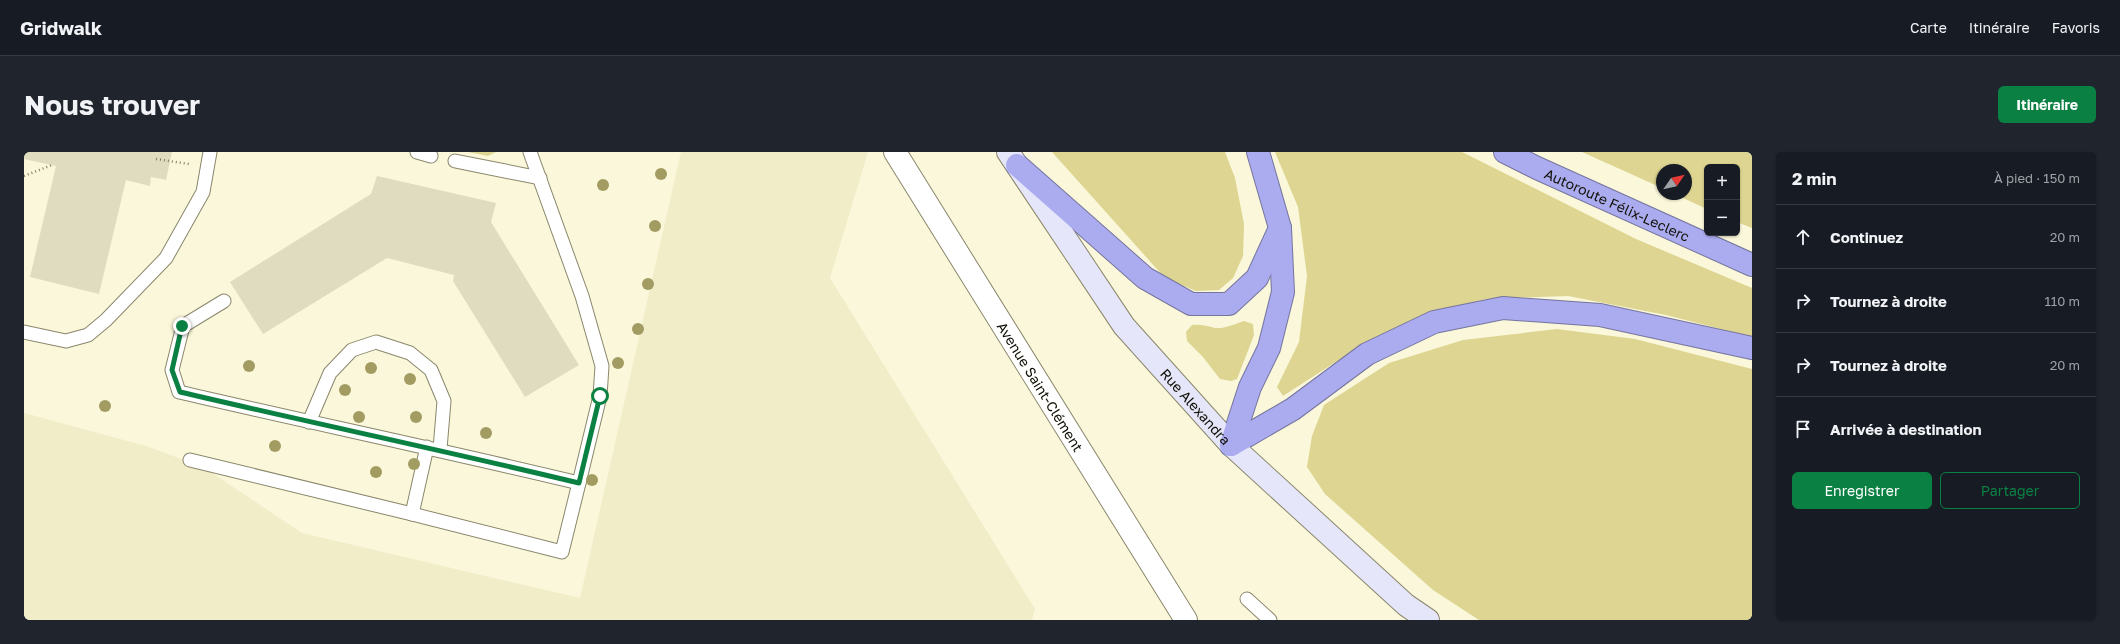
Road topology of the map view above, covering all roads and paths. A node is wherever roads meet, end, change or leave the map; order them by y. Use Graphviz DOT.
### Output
graph roads {
  1 [pos="210,152"];
  2 [pos="417,152"];
  3 [pos="530,152"];
  4 [pos="895,152"];
  5 [pos="1258,152"];
  6 [pos="1505,152"];
  7 [pos="431,156"];
  8 [pos="156,159"];
  9 [pos="1012,159"];
  10 [pos="455,161"];
  11 [pos="52,165"];
  12 [pos="207,166"];
  13 [pos="24,176"];
  14 [pos="540,178"];
  15 [pos="1280,228"];
  16 [pos="1752,265"];
  17 [pos="224,301"];
  18 [pos="24,332"];
  19 [pos="1752,348"];
  20 [pos="309,422"];
  21 [pos="1231,445"];
  22 [pos="434,448"];
  23 [pos="190,460"];
  24 [pos="579,483"];
  25 [pos="412,514"];
  26 [pos="1247,599"];
  27 [pos="1186,620"];
  28 [pos="1270,620"];
  29 [pos="1428,620"];
  1 -- 12 [label="lane"];
  2 -- 7 [label="lane"];
  3 -- 14 [label="lane"];
  4 -- 27 [label="street, Avenue Saint-Clément"];
  5 -- 15 [label="highway"];
  6 -- 16 [label="highway, Autoroute Félix-Leclerc"];
  8 -- 12 [label="path"];
  9 -- 15 [label="highway"];
  9 -- 21 [label="main road, Rue Alexandra"];
  10 -- 14 [label="lane"];
  11 -- 13 [label="path"];
  12 -- 18 [label="lane"];
  14 -- 24 [label="lane"];
  15 -- 21 [label="highway"];
  17 -- 20 [label="lane"];
  19 -- 21 [label="highway"];
  20 -- 22 [label="lane"];
  20 -- 22 [label="lane"];
  21 -- 29 [label="main road, Rue Alexandra"];
  22 -- 24 [label="lane"];
  22 -- 25 [label="lane"];
  23 -- 25 [label="lane"];
  24 -- 25 [label="lane"];
  26 -- 28 [label="lane"];
}
